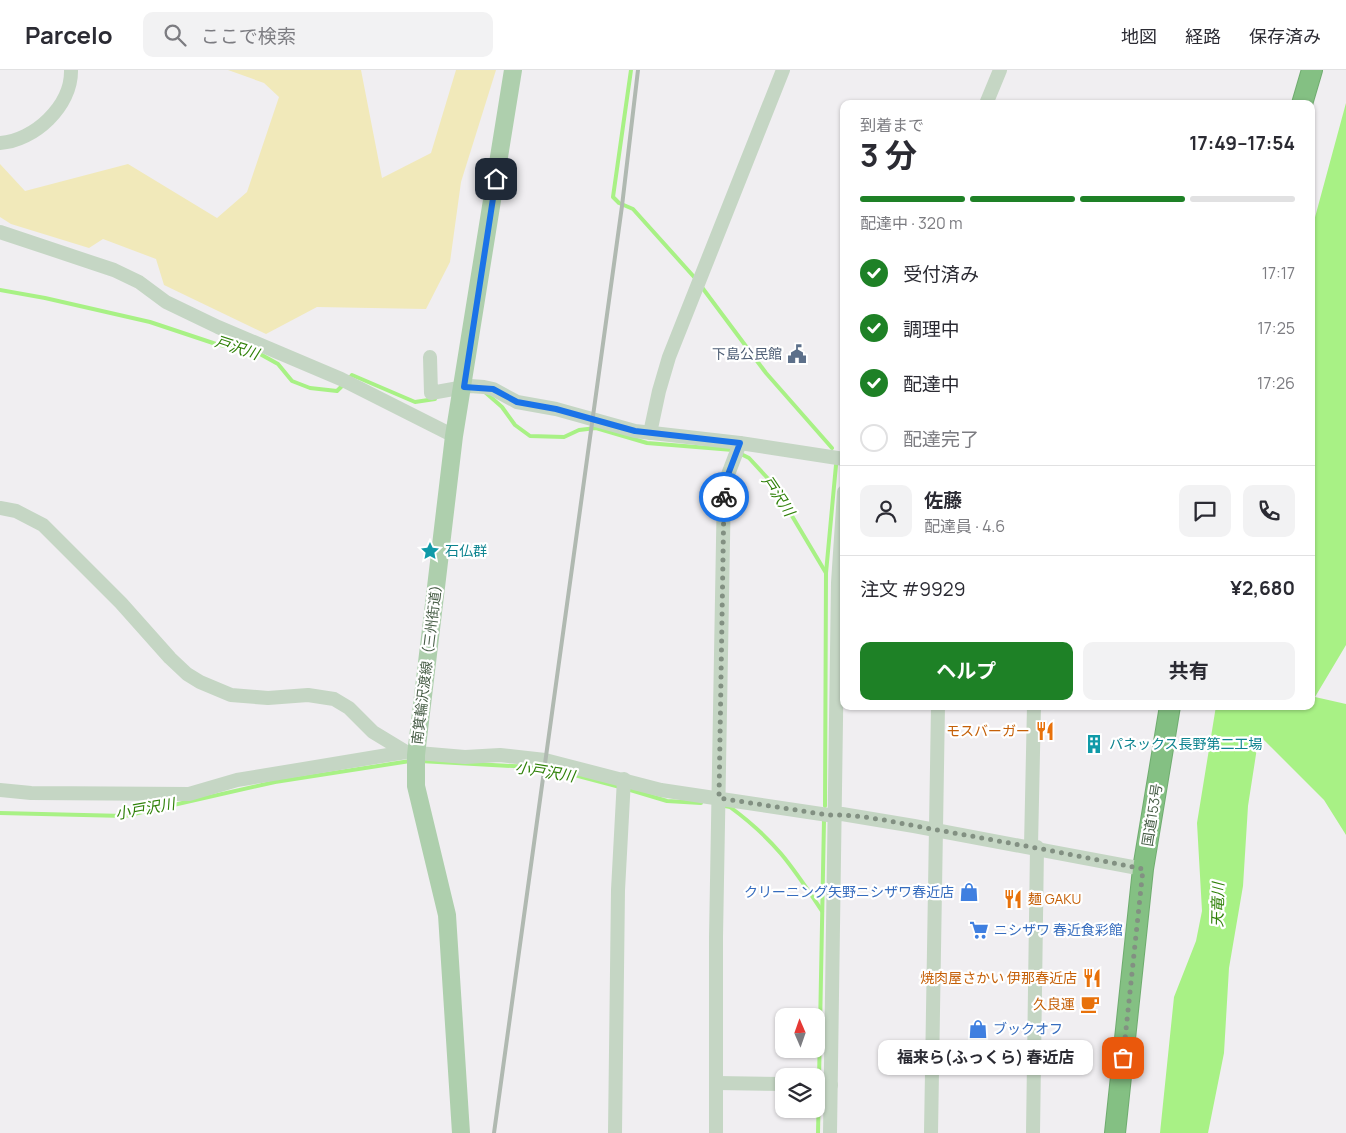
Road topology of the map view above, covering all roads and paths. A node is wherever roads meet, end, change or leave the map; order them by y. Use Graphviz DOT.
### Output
graph roads {
  1 [pos="71,70"];
  2 [pos="513,70"];
  3 [pos="783,70"];
  4 [pos="1000,70"];
  5 [pos="1312,70"];
  6 [pos="989,100"];
  7 [pos="1303,100"];
  8 [pos="0,143"];
  9 [pos="0,232"];
  10 [pos="430,357"];
  11 [pos="464,387"];
  12 [pos="650,433"];
  13 [pos="454,436"];
  14 [pos="737,449"];
  15 [pos="840,459"];
  16 [pos="0,508"];
  17 [pos="840,553"];
  18 [pos="938,710"];
  19 [pos="1034,710"];
  20 [pos="1169,710"];
  21 [pos="414,756"];
  22 [pos="623,785"];
  23 [pos="0,790"];
  24 [pos="718,804"];
  25 [pos="835,815"];
  26 [pos="936,830"];
  27 [pos="1034,846"];
  28 [pos="1143,869"];
  29 [pos="717,1083"];
  30 [pos="775,1084"];
  31 [pos="825,1084"];
  32 [pos="461,1133"];
  33 [pos="615,1133"];
  34 [pos="716,1133"];
  35 [pos="830,1133"];
  36 [pos="931,1133"];
  37 [pos="1032,1133"];
  38 [pos="1115,1133"];
  1 -- 8 [label="street"];
  2 -- 11 [label="main road, 南箕輪沢渡線（三州街道）"];
  3 -- 12 [label="street"];
  4 -- 6 [label="street"];
  5 -- 7 [label="highway"];
  9 -- 13 [label="street"];
  10 -- 11 [label="street"];
  11 -- 12 [label="street"];
  11 -- 13 [label="main road, 南箕輪沢渡線（三州街道）"];
  12 -- 14 [label="street"];
  13 -- 21 [label="main road, 南箕輪沢渡線（三州街道）"];
  14 -- 15 [label="street"];
  14 -- 24 [label="street"];
  16 -- 21 [label="street"];
  17 -- 25 [label="street"];
  18 -- 26 [label="street"];
  19 -- 27 [label="street"];
  20 -- 28 [label="highway, 国道153号"];
  21 -- 22 [label="street"];
  21 -- 23 [label="street"];
  21 -- 32 [label="main road, 南箕輪沢渡線（三州街道）"];
  22 -- 24 [label="street"];
  22 -- 33 [label="street"];
  24 -- 25 [label="street"];
  24 -- 29 [label="street"];
  25 -- 26 [label="street"];
  25 -- 31 [label="street"];
  26 -- 27 [label="street"];
  26 -- 36 [label="street"];
  27 -- 28 [label="street"];
  27 -- 37 [label="street"];
  28 -- 38 [label="highway, 国道153号"];
  29 -- 30 [label="street"];
  29 -- 34 [label="street"];
  31 -- 35 [label="street"];
}
